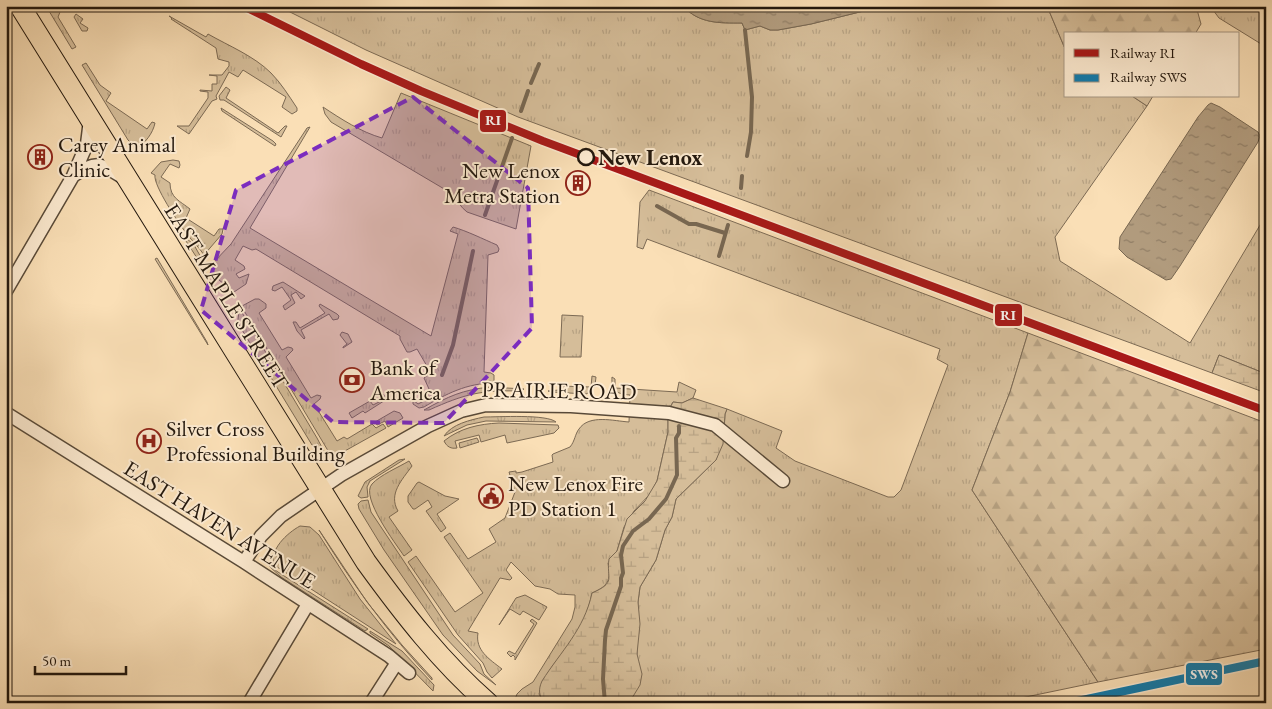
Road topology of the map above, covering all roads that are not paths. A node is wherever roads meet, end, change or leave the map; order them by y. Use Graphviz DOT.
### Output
graph roads {
  1 [pos="20,6"];
  2 [pos="90,118"];
  3 [pos="73,176"];
  4 [pos="126,177"];
  5 [pos="6,291"];
  6 [pos="6,413"];
  7 [pos="783,481"];
  8 [pos="320,490"];
  9 [pos="244,562"];
  10 [pos="308,604"];
  11 [pos="396,664"];
  12 [pos="409,673"];
  13 [pos="249,703"];
  14 [pos="371,703"];
  15 [pos="488,703"];
  1 -- 2 [label="main road, EAST MAPLE STREET"];
  2 -- 3 [label="street"];
  2 -- 4 [label="main road, EAST MAPLE STREET"];
  3 -- 4 [label="street"];
  3 -- 5 [label="street"];
  4 -- 8 [label="main road, EAST MAPLE STREET"];
  6 -- 9 [label="street, EAST HAVEN AVENUE"];
  7 -- 8 [label="street, PRAIRIE ROAD"];
  8 -- 9 [label="street, PRAIRIE ROAD"];
  8 -- 15 [label="main road, EAST MAPLE STREET"];
  9 -- 10 [label="street, EAST HAVEN AVENUE"];
  10 -- 11 [label="street, EAST HAVEN AVENUE"];
  10 -- 13 [label="street"];
  11 -- 12 [label="street, EAST HAVEN AVENUE"];
  11 -- 14 [label="street"];
}
